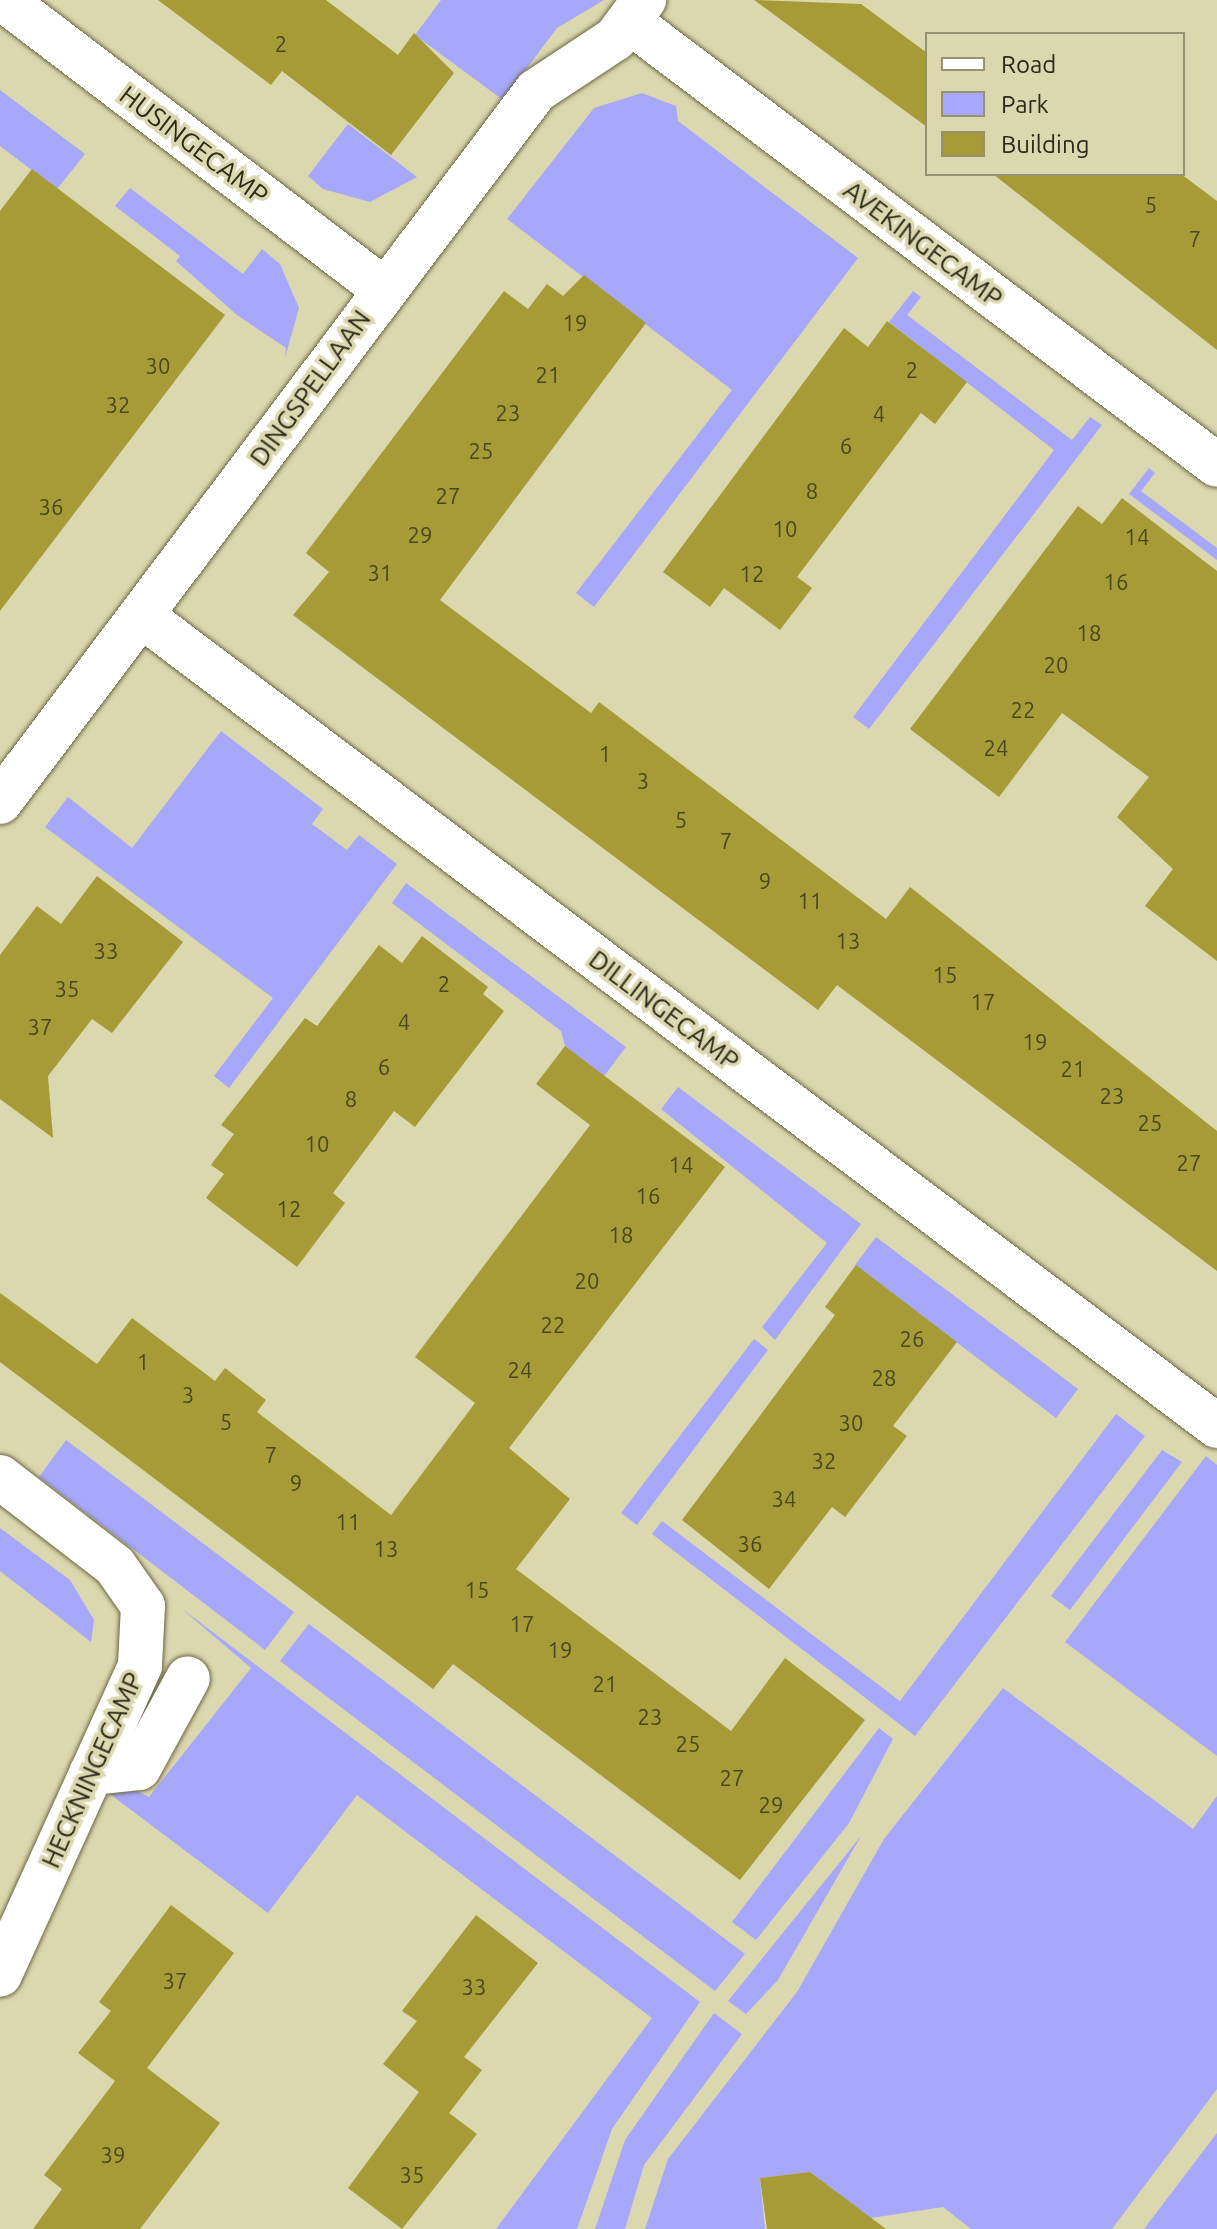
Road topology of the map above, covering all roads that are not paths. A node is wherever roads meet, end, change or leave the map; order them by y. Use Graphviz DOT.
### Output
graph roads {
  1 [pos="4,0"];
  2 [pos="637,11"];
  3 [pos="383,289"];
  4 [pos="1217,465"];
  5 [pos="142,616"];
  6 [pos="0,802"];
  7 [pos="1202,1414"];
  8 [pos="0,1477"];
  9 [pos="188,1678"];
  10 [pos="91,1773"];
  11 [pos="0,1975"];
  1 -- 3 [label="street, HUSINGECAMP"];
  2 -- 3 [label="street, DINGSPELLAAN"];
  2 -- 4 [label="street, AVEKINGECAMP"];
  3 -- 5 [label="street, DINGSPELLAAN"];
  5 -- 6 [label="street, DINGSPELLAAN"];
  5 -- 7 [label="street, DILLINGECAMP"];
  8 -- 10 [label="street, HECKNINGECAMP"];
  9 -- 10 [label="street"];
  10 -- 11 [label="street, HECKNINGECAMP"];
}
